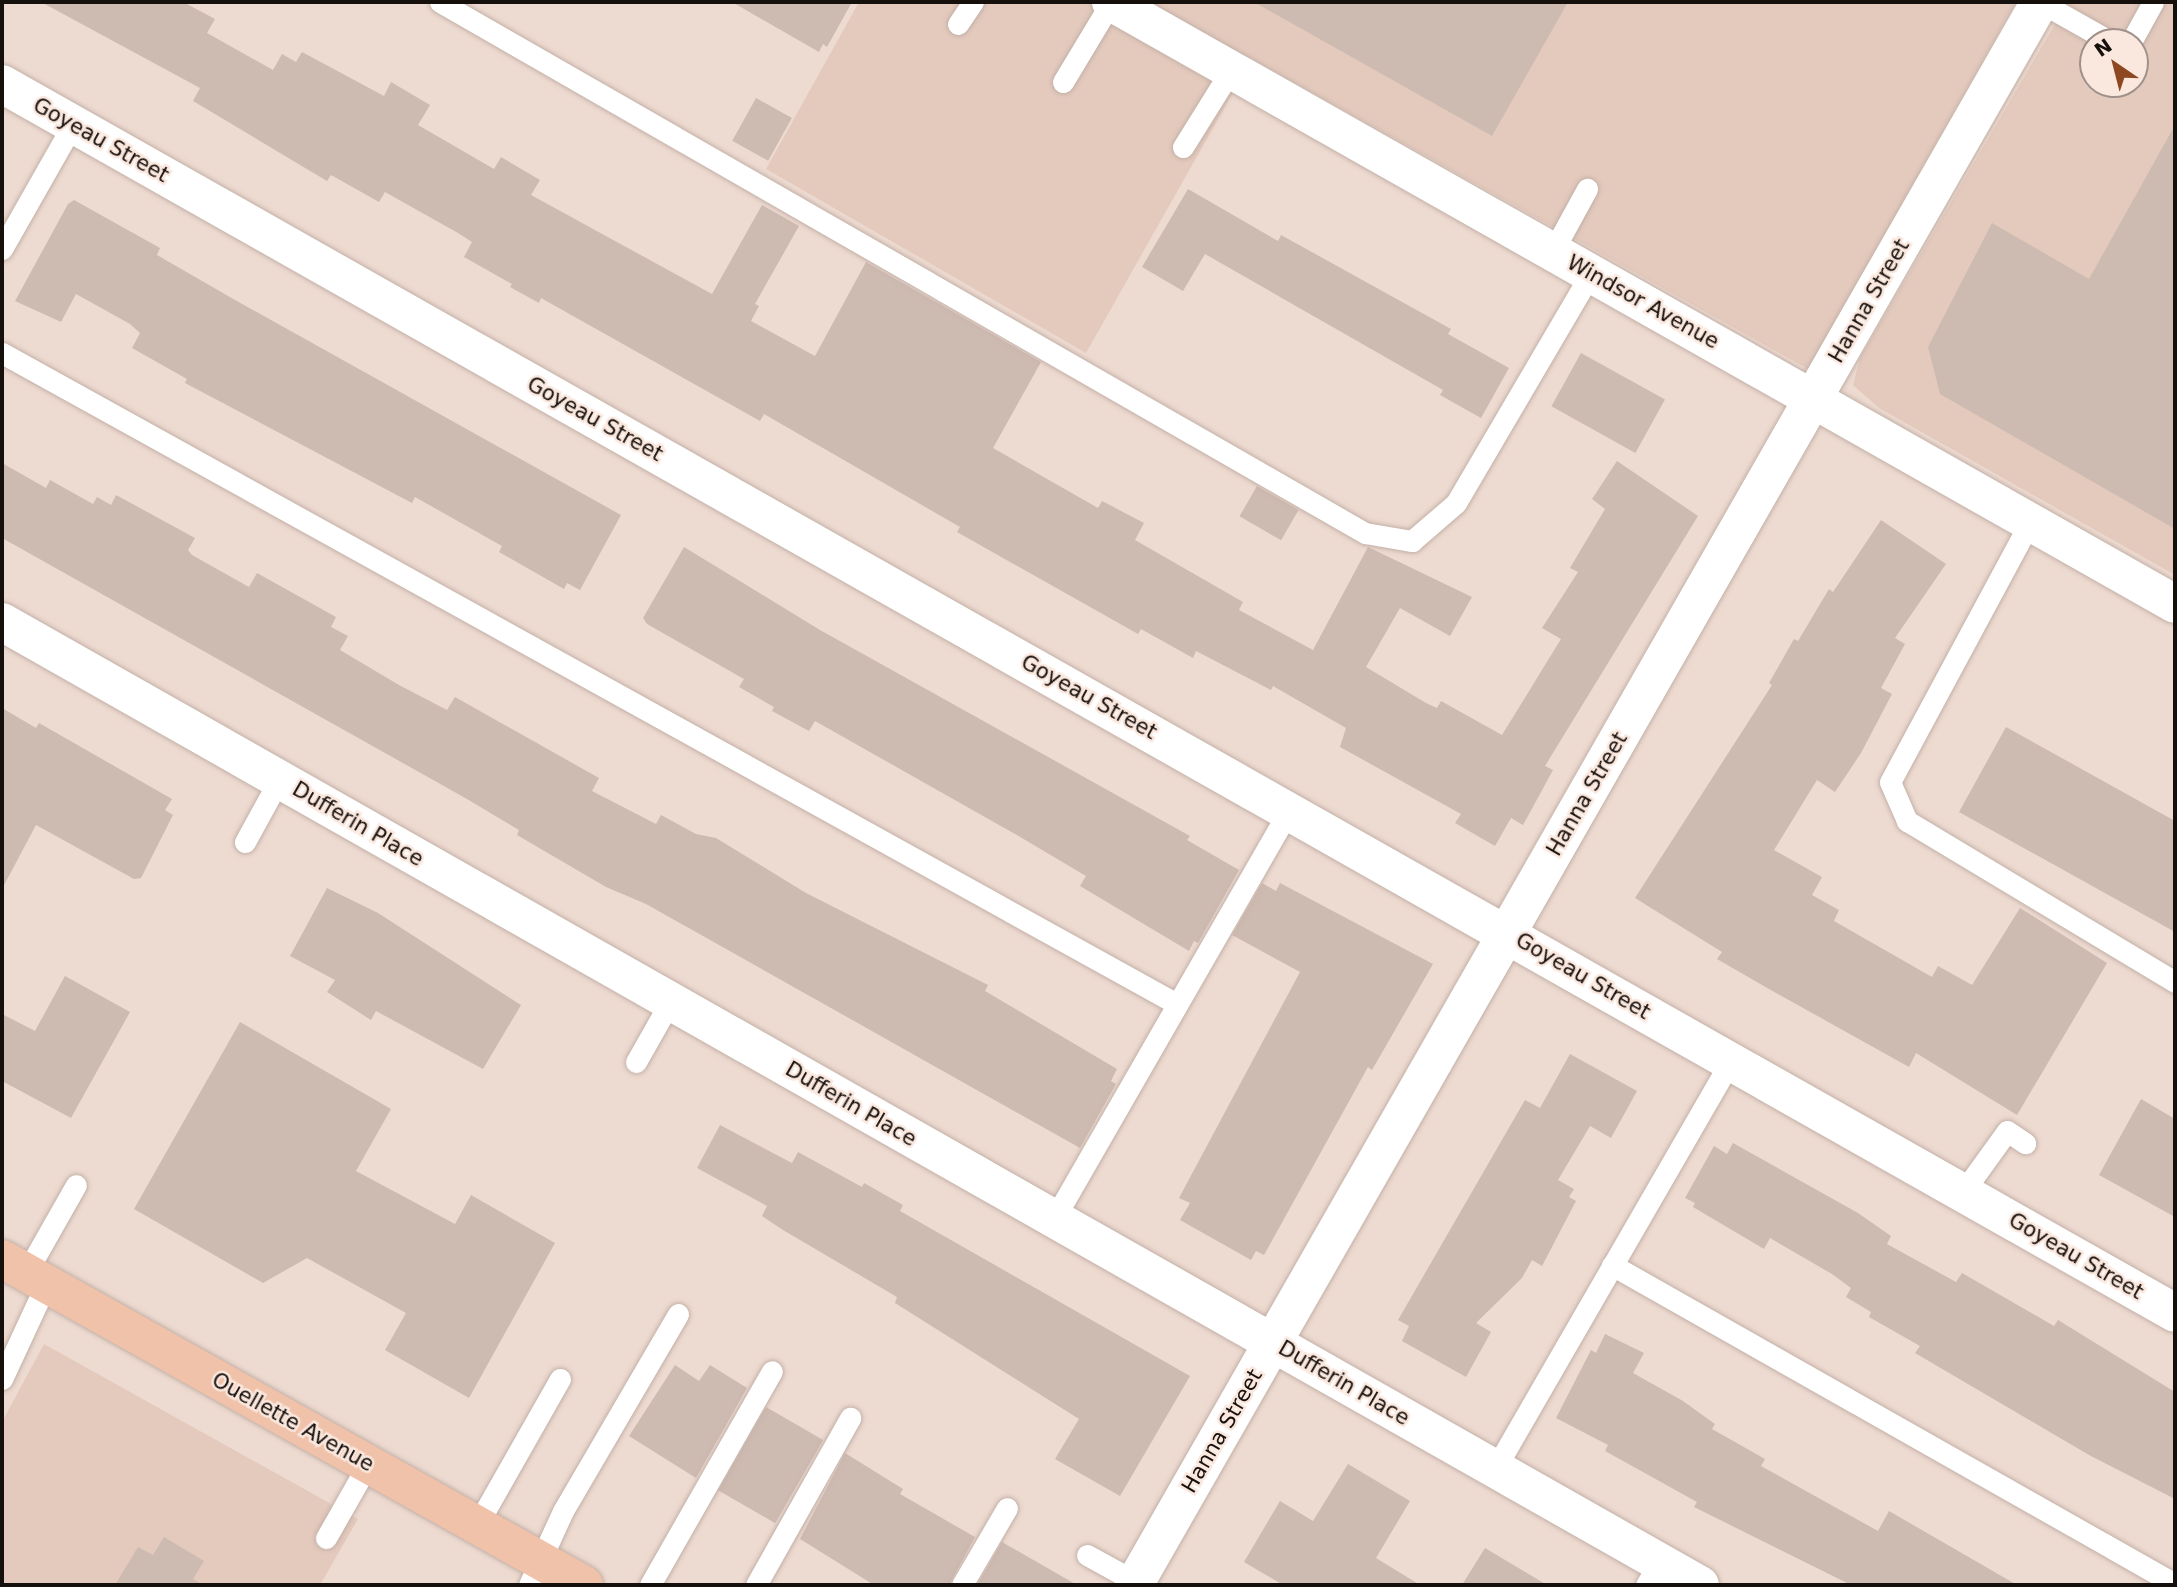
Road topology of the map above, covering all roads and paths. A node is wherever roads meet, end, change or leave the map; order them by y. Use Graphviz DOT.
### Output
graph roads {
  1 [pos="440,2"];
  2 [pos="973,2"];
  3 [pos="1111,2"];
  4 [pos="2040,2"];
  5 [pos="2152,2"];
  6 [pos="958,24"];
  7 [pos="2086,28"];
  8 [pos="2138,28"];
  9 [pos="1231,70"];
  10 [pos="1063,82"];
  11 [pos="2,83"];
  12 [pos="73,124"];
  13 [pos="1183,148"];
  14 [pos="1587,190"];
  15 [pos="2,249"];
  16 [pos="1553,251"];
  17 [pos="1591,273"];
  18 [pos="2,353"];
  19 [pos="1813,399"];
  20 [pos="2030,522"];
  21 [pos="2175,604"];
  22 [pos="2,622"];
  23 [pos="279,780"];
  24 [pos="1289,810"];
  25 [pos="245,842"];
  26 [pos="1507,933"];
  27 [pos="2175,982"];
  28 [pos="670,1002"];
  29 [pos="1177,1004"];
  30 [pos="1731,1060"];
  31 [pos="636,1062"];
  32 [pos="2025,1143"];
  33 [pos="76,1185"];
  34 [pos="1963,1192"];
  35 [pos="1054,1219"];
  36 [pos="1612,1265"];
  37 [pos="24,1272"];
  38 [pos="2175,1313"];
  39 [pos="678,1314"];
  40 [pos="1273,1343"];
  41 [pos="772,1371"];
  42 [pos="2,1379"];
  43 [pos="560,1379"];
  44 [pos="850,1418"];
  45 [pos="368,1464"];
  46 [pos="1495,1469"];
  47 [pos="1007,1508"];
  48 [pos="477,1525"];
  49 [pos="326,1538"];
  50 [pos="1087,1555"];
  51 [pos="535,1572"];
  52 [pos="1653,1574"];
  53 [pos="1135,1584"];
  54 [pos="2175,1584"];
  55 [pos="584,1585"];
  56 [pos="650,1585"];
  57 [pos="756,1585"];
  58 [pos="962,1585"];
  59 [pos="1700,1585"];
  1 -- 17 [label="lane"];
  2 -- 6 [label="lane"];
  3 -- 9 [label="street, Windsor Avenue"];
  3 -- 10 [label="lane"];
  4 -- 7 [label="lane"];
  4 -- 19 [label="street, Hanna Street"];
  5 -- 8 [label="lane"];
  9 -- 13 [label="lane"];
  9 -- 16 [label="street, Windsor Avenue"];
  11 -- 12 [label="street, Goyeau Street"];
  12 -- 15 [label="lane"];
  12 -- 24 [label="street, Goyeau Street"];
  14 -- 16 [label="lane"];
  16 -- 17 [label="street, Windsor Avenue"];
  17 -- 19 [label="street, Windsor Avenue"];
  18 -- 29 [label="lane"];
  19 -- 20 [label="street, Windsor Avenue"];
  19 -- 26 [label="street, Hanna Street"];
  20 -- 21 [label="street, Windsor Avenue"];
  20 -- 27 [label="lane"];
  22 -- 23 [label="street, Dufferin Place"];
  23 -- 25 [label="lane"];
  23 -- 28 [label="street, Dufferin Place"];
  24 -- 26 [label="street, Goyeau Street"];
  24 -- 29 [label="lane"];
  26 -- 30 [label="street, Goyeau Street"];
  26 -- 40 [label="street, Hanna Street"];
  28 -- 31 [label="lane"];
  28 -- 35 [label="street, Dufferin Place"];
  29 -- 35 [label="lane"];
  30 -- 34 [label="street, Goyeau Street"];
  30 -- 36 [label="lane"];
  32 -- 34 [label="lane"];
  33 -- 37 [label="lane"];
  34 -- 38 [label="street, Goyeau Street"];
  35 -- 40 [label="street, Dufferin Place"];
  36 -- 46 [label="lane"];
  36 -- 54 [label="lane"];
  37 -- 42 [label="lane"];
  37 -- 45 [label="main road, Ouellette Avenue"];
  39 -- 51 [label="lane"];
  40 -- 46 [label="street, Dufferin Place"];
  40 -- 53 [label="street, Hanna Street"];
  41 -- 56 [label="lane"];
  43 -- 48 [label="lane"];
  44 -- 57 [label="lane"];
  45 -- 48 [label="main road, Ouellette Avenue"];
  45 -- 49 [label="lane"];
  46 -- 52 [label="street, Dufferin Place"];
  47 -- 58 [label="lane"];
  48 -- 51 [label="main road, Ouellette Avenue"];
  50 -- 53 [label="lane"];
  51 -- 55 [label="main road, Ouellette Avenue"];
  52 -- 59 [label="street, Dufferin Place"];
}
